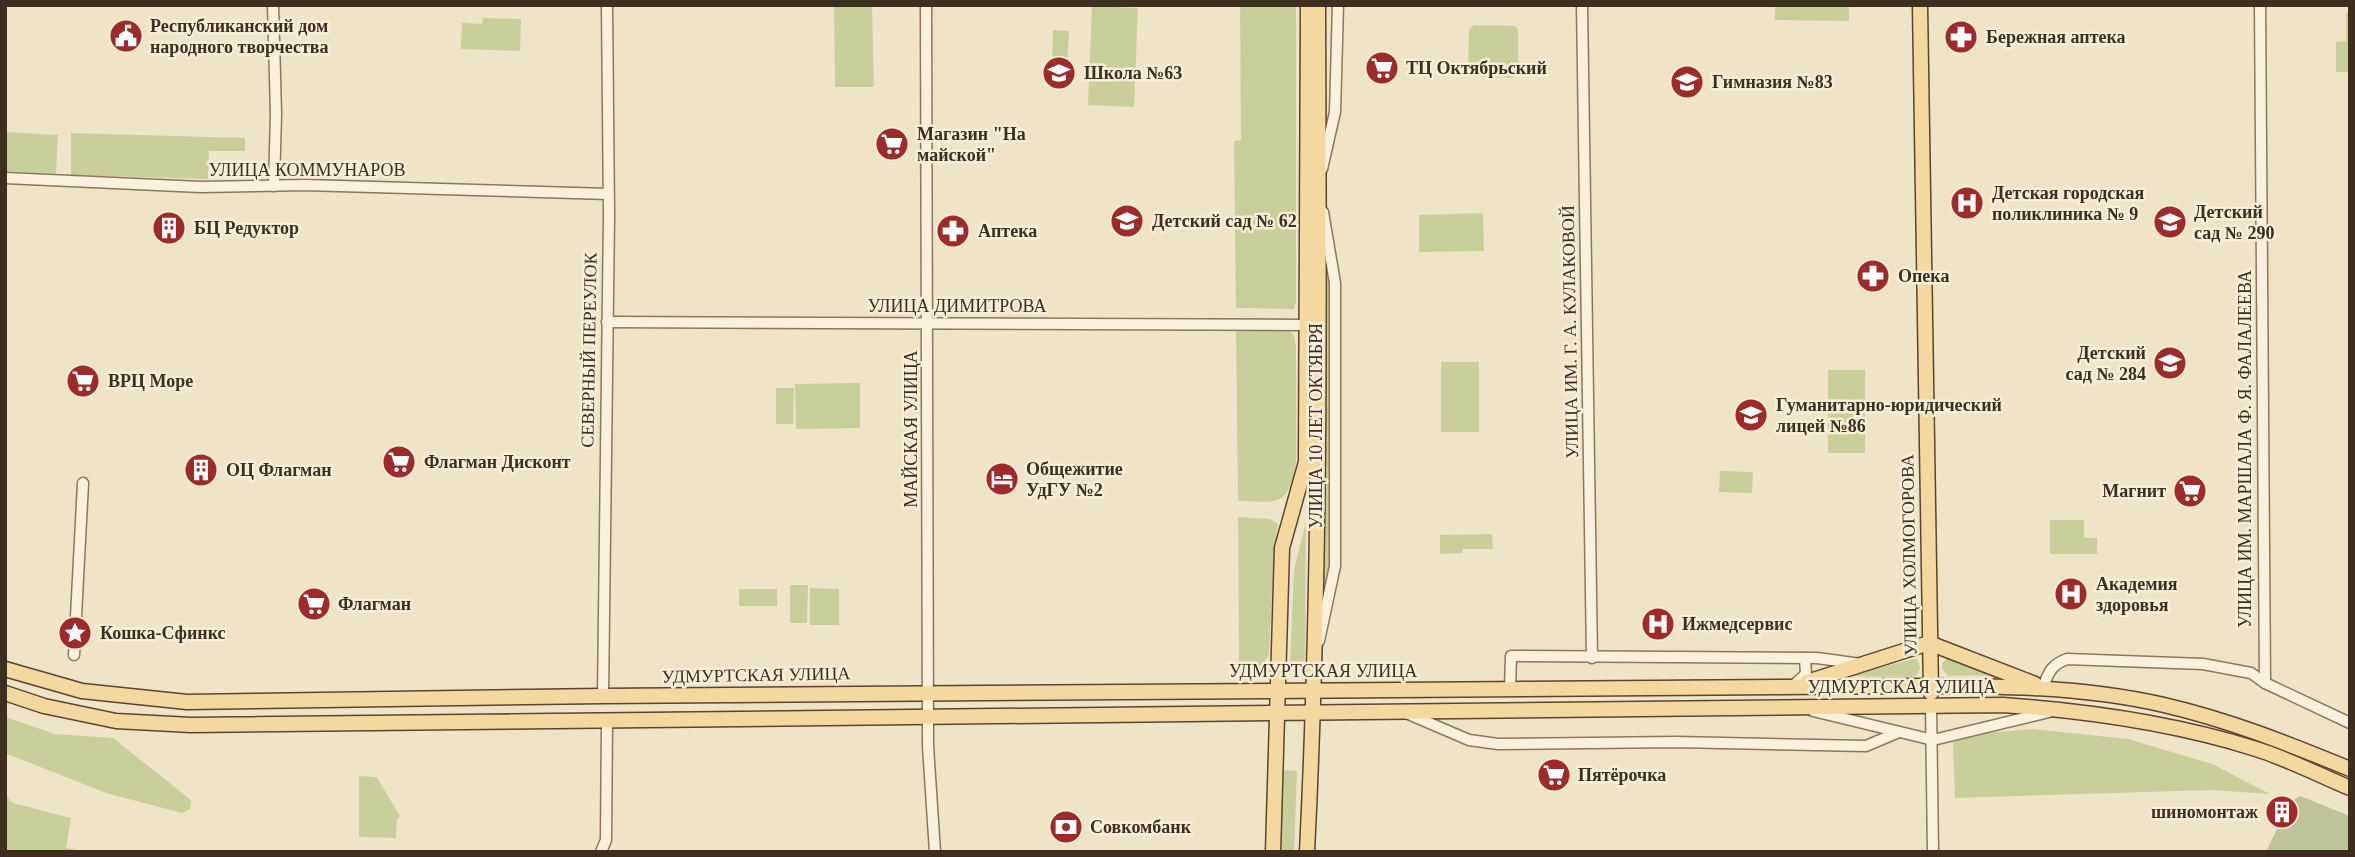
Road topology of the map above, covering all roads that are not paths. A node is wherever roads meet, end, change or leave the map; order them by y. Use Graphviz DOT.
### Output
graph roads {
  1 [pos="273,5"];
  2 [pos="607,5"];
  3 [pos="926,5"];
  4 [pos="1308,5"];
  5 [pos="1318,5"];
  6 [pos="1338,5"];
  7 [pos="1582,5"];
  8 [pos="1920,5"];
  9 [pos="2260,5"];
  10 [pos="5,178"];
  11 [pos="1319,184"];
  12 [pos="274,186"];
  13 [pos="608,194"];
  14 [pos="607,323"];
  15 [pos="928,324"];
  16 [pos="1313,325"];
  17 [pos="83,483"];
  18 [pos="1929,643"];
  19 [pos="74,655"];
  20 [pos="1592,658"];
  21 [pos="1805,659"];
  22 [pos="1861,664"];
  23 [pos="1314,667"];
  24 [pos="5,669"];
  25 [pos="2264,682"];
  26 [pos="1931,686"];
  27 [pos="1792,687"];
  28 [pos="2043,687"];
  29 [pos="1510,689"];
  30 [pos="1279,690"];
  31 [pos="1314,691"];
  32 [pos="5,693"];
  33 [pos="875,693"];
  34 [pos="928,693"];
  35 [pos="603,696"];
  36 [pos="1931,705"];
  37 [pos="1793,706"];
  38 [pos="2061,709"];
  39 [pos="1400,711"];
  40 [pos="1279,712"];
  41 [pos="1314,712"];
  42 [pos="929,716"];
  43 [pos="877,717"];
  44 [pos="607,722"];
  45 [pos="2350,723"];
  46 [pos="1899,732"];
  47 [pos="1933,740"];
  48 [pos="2350,769"];
  49 [pos="2350,788"];
  50 [pos="601,852"];
  51 [pos="935,852"];
  52 [pos="1273,852"];
  53 [pos="1307,852"];
  54 [pos="1933,852"];
  1 -- 12 [label="street"];
  2 -- 13 [label="street, СЕВЕРНЫЙ ПЕРЕУЛОК"];
  3 -- 15 [label="street, МАЙСКАЯ УЛИЦА"];
  4 -- 16 [label="main road, УЛИЦА 10 ЛЕТ ОКТЯБРЯ"];
  5 -- 11 [label="main road, УЛИЦА 10 ЛЕТ ОКТЯБРЯ"];
  6 -- 11 [label="street, УЛИЦА 10 ЛЕТ ОКТЯБРЯ"];
  7 -- 20 [label="street, УЛИЦА ИМ. Г. А. КУЛАКОВОЙ"];
  8 -- 18 [label="main road, УЛИЦА ХОЛМОГОРОВА"];
  9 -- 25 [label="street, УЛИЦА ИМ. МАРШАЛА Ф. Я. ФАЛАЛЕЕВА"];
  10 -- 12 [label="street, УЛИЦА КОММУНАРОВ"];
  11 -- 16 [label="main road, УЛИЦА 10 ЛЕТ ОКТЯБРЯ"];
  11 -- 23 [label="street, УЛИЦА 10 ЛЕТ ОКТЯБРЯ"];
  12 -- 13 [label="street, УЛИЦА КОММУНАРОВ"];
  13 -- 14 [label="street, СЕВЕРНЫЙ ПЕРЕУЛОК"];
  14 -- 15 [label="street, УЛИЦА ДИМИТРОВА"];
  14 -- 35 [label="street, СЕВЕРНЫЙ ПЕРЕУЛОК"];
  15 -- 16 [label="street, УЛИЦА ДИМИТРОВА"];
  15 -- 34 [label="street, МАЙСКАЯ УЛИЦА"];
  16 -- 23 [label="main road, УЛИЦА 10 ЛЕТ ОКТЯБРЯ"];
  16 -- 30 [label="main road, УЛИЦА 10 ЛЕТ ОКТЯБРЯ"];
  17 -- 19 [label="street"];
  18 -- 22 [label="main road"];
  18 -- 26 [label="main road, УЛИЦА ХОЛМОГОРОВА"];
  18 -- 28 [label="main road"];
  20 -- 21 [label="street, УДМУРТСКАЯ УЛИЦА"];
  20 -- 29 [label="street, УДМУРТСКАЯ УЛИЦА"];
  21 -- 22 [label="street, УДМУРТСКАЯ УЛИЦА"];
  21 -- 27 [label="street"];
  22 -- 27 [label="main road"];
  23 -- 31 [label="main road, УЛИЦА 10 ЛЕТ ОКТЯБРЯ"];
  24 -- 35 [label="main road, УДМУРТСКАЯ УЛИЦА"];
  25 -- 28 [label="street"];
  25 -- 45 [label="street"];
  26 -- 27 [label="main road, УДМУРТСКАЯ УЛИЦА"];
  26 -- 28 [label="main road, УДМУРТСКАЯ УЛИЦА"];
  26 -- 36 [label="main road, УЛИЦА ХОЛМОГОРОВА"];
  27 -- 29 [label="main road, УДМУРТСКАЯ УЛИЦА"];
  28 -- 48 [label="main road, УДМУРТСКАЯ УЛИЦА"];
  29 -- 31 [label="main road, УДМУРТСКАЯ УЛИЦА"];
  30 -- 31 [label="main road, УДМУРТСКАЯ УЛИЦА"];
  30 -- 34 [label="main road, УДМУРТСКАЯ УЛИЦА"];
  30 -- 40 [label="main road, УЛИЦА 10 ЛЕТ ОКТЯБРЯ"];
  31 -- 41 [label="main road, УЛИЦА 10 ЛЕТ ОКТЯБРЯ"];
  32 -- 44 [label="main road, УДМУРТСКАЯ УЛИЦА"];
  33 -- 34 [label="main road, УДМУРТСКАЯ УЛИЦА"];
  33 -- 35 [label="main road, УДМУРТСКАЯ УЛИЦА"];
  33 -- 43 [label="main road"];
  34 -- 42 [label="street, МАЙСКАЯ УЛИЦА"];
  36 -- 37 [label="main road, УДМУРТСКАЯ УЛИЦА"];
  36 -- 38 [label="main road, УДМУРТСКАЯ УЛИЦА"];
  36 -- 47 [label="street, УЛИЦА ХОЛМОГОРОВА"];
  37 -- 39 [label="main road, УДМУРТСКАЯ УЛИЦА"];
  37 -- 46 [label="street"];
  38 -- 47 [label="street"];
  38 -- 49 [label="main road, УДМУРТСКАЯ УЛИЦА"];
  39 -- 41 [label="main road, УДМУРТСКАЯ УЛИЦА"];
  39 -- 46 [label="street, УДМУРТСКАЯ УЛИЦА"];
  40 -- 41 [label="main road, УДМУРТСКАЯ УЛИЦА"];
  40 -- 42 [label="main road, УДМУРТСКАЯ УЛИЦА"];
  40 -- 52 [label="main road, УЛИЦА 10 ЛЕТ ОКТЯБРЯ"];
  41 -- 53 [label="main road, УЛИЦА 10 ЛЕТ ОКТЯБРЯ"];
  42 -- 43 [label="main road, УДМУРТСКАЯ УЛИЦА"];
  42 -- 51 [label="street, МАЙСКАЯ УЛИЦА"];
  43 -- 44 [label="main road, УДМУРТСКАЯ УЛИЦА"];
  44 -- 50 [label="street"];
  46 -- 47 [label="street"];
  47 -- 54 [label="street, УЛИЦА ХОЛМОГОРОВА"];
}
